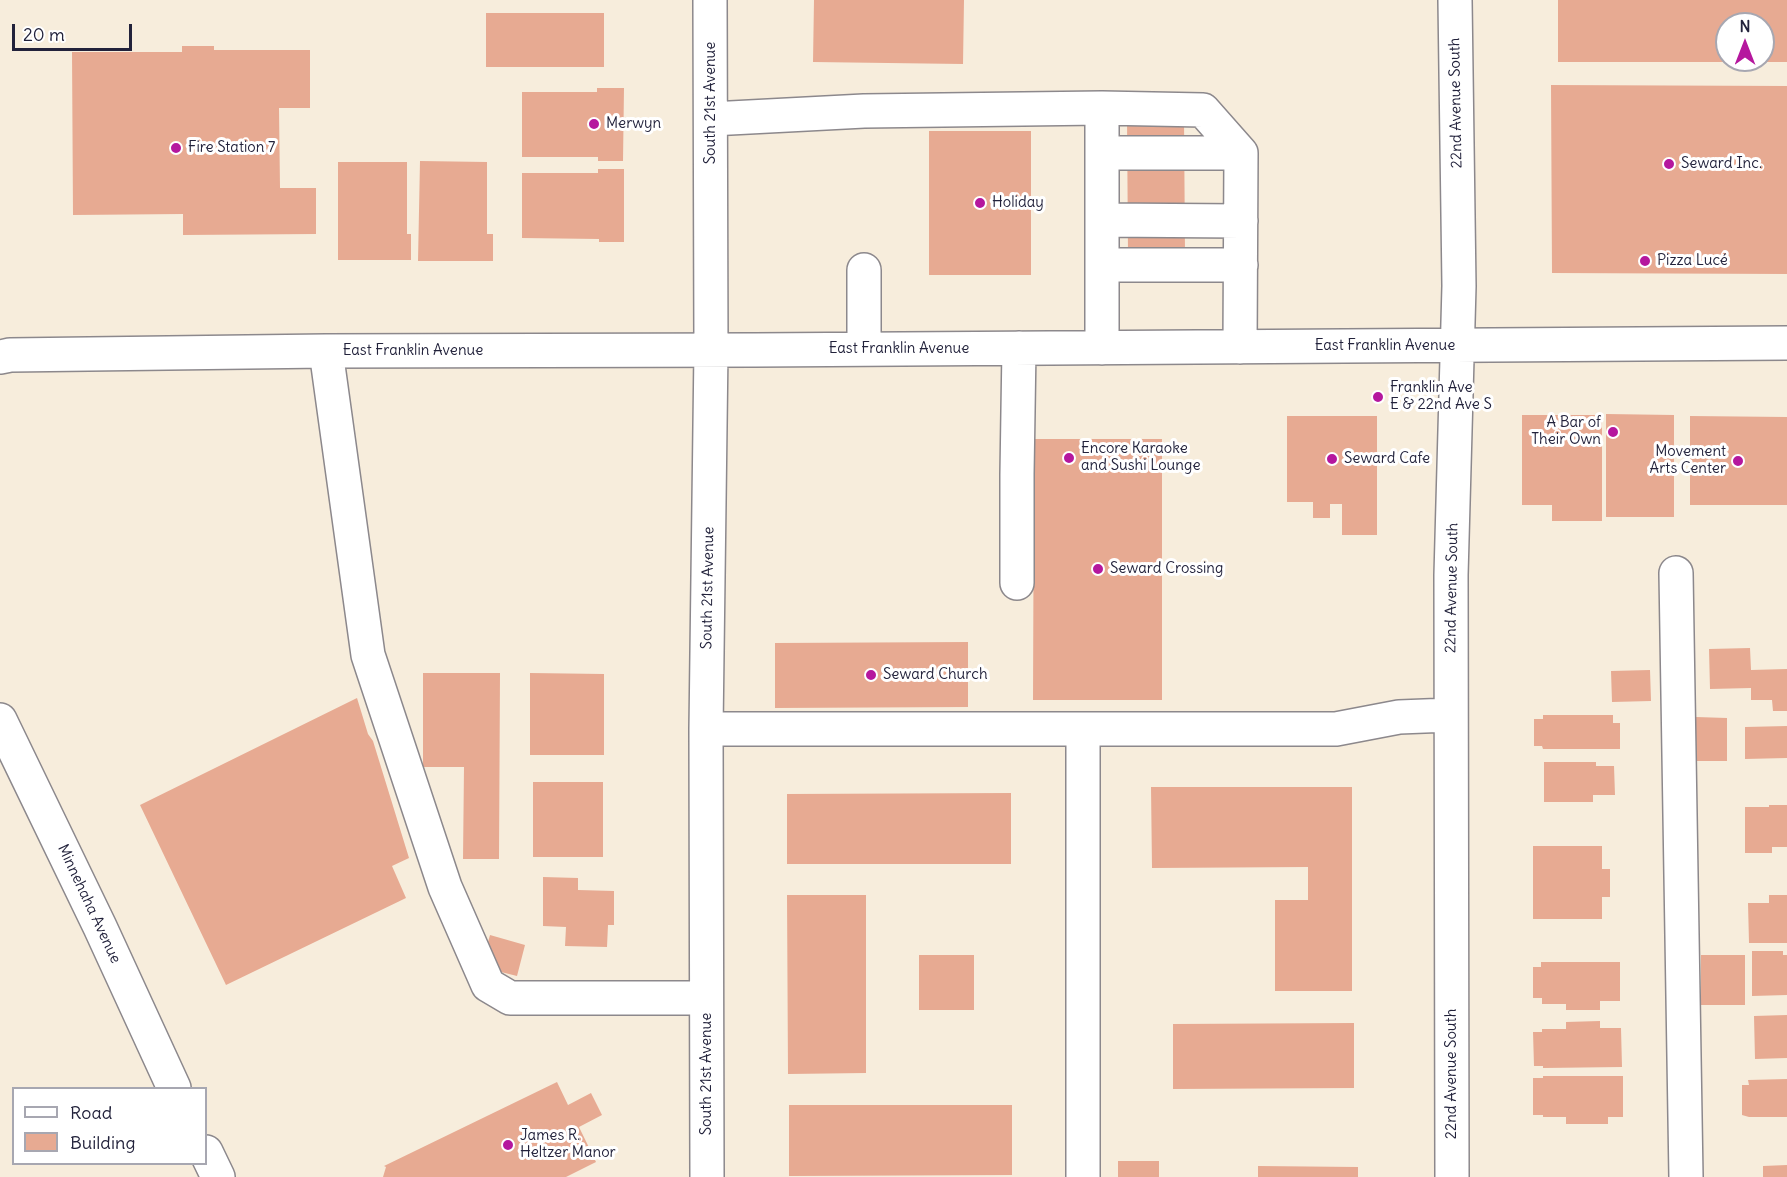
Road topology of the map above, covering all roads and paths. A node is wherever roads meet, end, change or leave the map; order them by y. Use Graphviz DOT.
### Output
graph roads {
  1 [pos="711,0"];
  2 [pos="1455,0"];
  3 [pos="1102,108"];
  4 [pos="711,119"];
  5 [pos="1103,153"];
  6 [pos="1241,153"];
  7 [pos="1102,220"];
  8 [pos="1241,220"];
  9 [pos="1102,265"];
  10 [pos="1241,265"];
  11 [pos="864,270"];
  12 [pos="1787,343"];
  13 [pos="1457,346"];
  14 [pos="1240,347"];
  15 [pos="1019,348"];
  16 [pos="1102,348"];
  17 [pos="864,349"];
  18 [pos="711,350"];
  19 [pos="326,351"];
  20 [pos="4,355"];
  21 [pos="1676,573"];
  22 [pos="1017,583"];
  23 [pos="1450,716"];
  24 [pos="0,720"];
  25 [pos="706,729"];
  26 [pos="1083,729"];
  27 [pos="706,999"];
  28 [pos="173,1087"];
  29 [pos="207,1154"];
  30 [pos="218,1177"];
  31 [pos="707,1177"];
  32 [pos="1083,1177"];
  33 [pos="1452,1177"];
  34 [pos="1686,1177"];
  1 -- 4 [label="street, South 21st Avenue"];
  2 -- 13 [label="street, 22nd Avenue South"];
  3 -- 4 [label="street"];
  3 -- 5 [label="street"];
  3 -- 6 [label="street"];
  4 -- 18 [label="street, South 21st Avenue"];
  5 -- 6 [label="street"];
  5 -- 7 [label="street"];
  6 -- 8 [label="street"];
  7 -- 8 [label="street"];
  7 -- 9 [label="street"];
  8 -- 10 [label="street"];
  9 -- 10 [label="street"];
  9 -- 16 [label="street"];
  10 -- 14 [label="street"];
  11 -- 17 [label="street"];
  12 -- 13 [label="street, East Franklin Avenue"];
  13 -- 14 [label="street, East Franklin Avenue"];
  13 -- 23 [label="street, 22nd Avenue South"];
  14 -- 16 [label="street, East Franklin Avenue"];
  15 -- 16 [label="street, East Franklin Avenue"];
  15 -- 17 [label="street, East Franklin Avenue"];
  15 -- 22 [label="street"];
  17 -- 18 [label="street, East Franklin Avenue"];
  18 -- 19 [label="street, East Franklin Avenue"];
  18 -- 25 [label="street, South 21st Avenue"];
  19 -- 20 [label="street, East Franklin Avenue"];
  19 -- 27 [label="street"];
  21 -- 34 [label="street"];
  23 -- 26 [label="street"];
  23 -- 33 [label="street, 22nd Avenue South"];
  24 -- 28 [label="street, Minnehaha Avenue"];
  25 -- 26 [label="street"];
  25 -- 27 [label="street, South 21st Avenue"];
  26 -- 32 [label="street"];
  27 -- 31 [label="street, South 21st Avenue"];
  29 -- 30 [label="street"];
}
